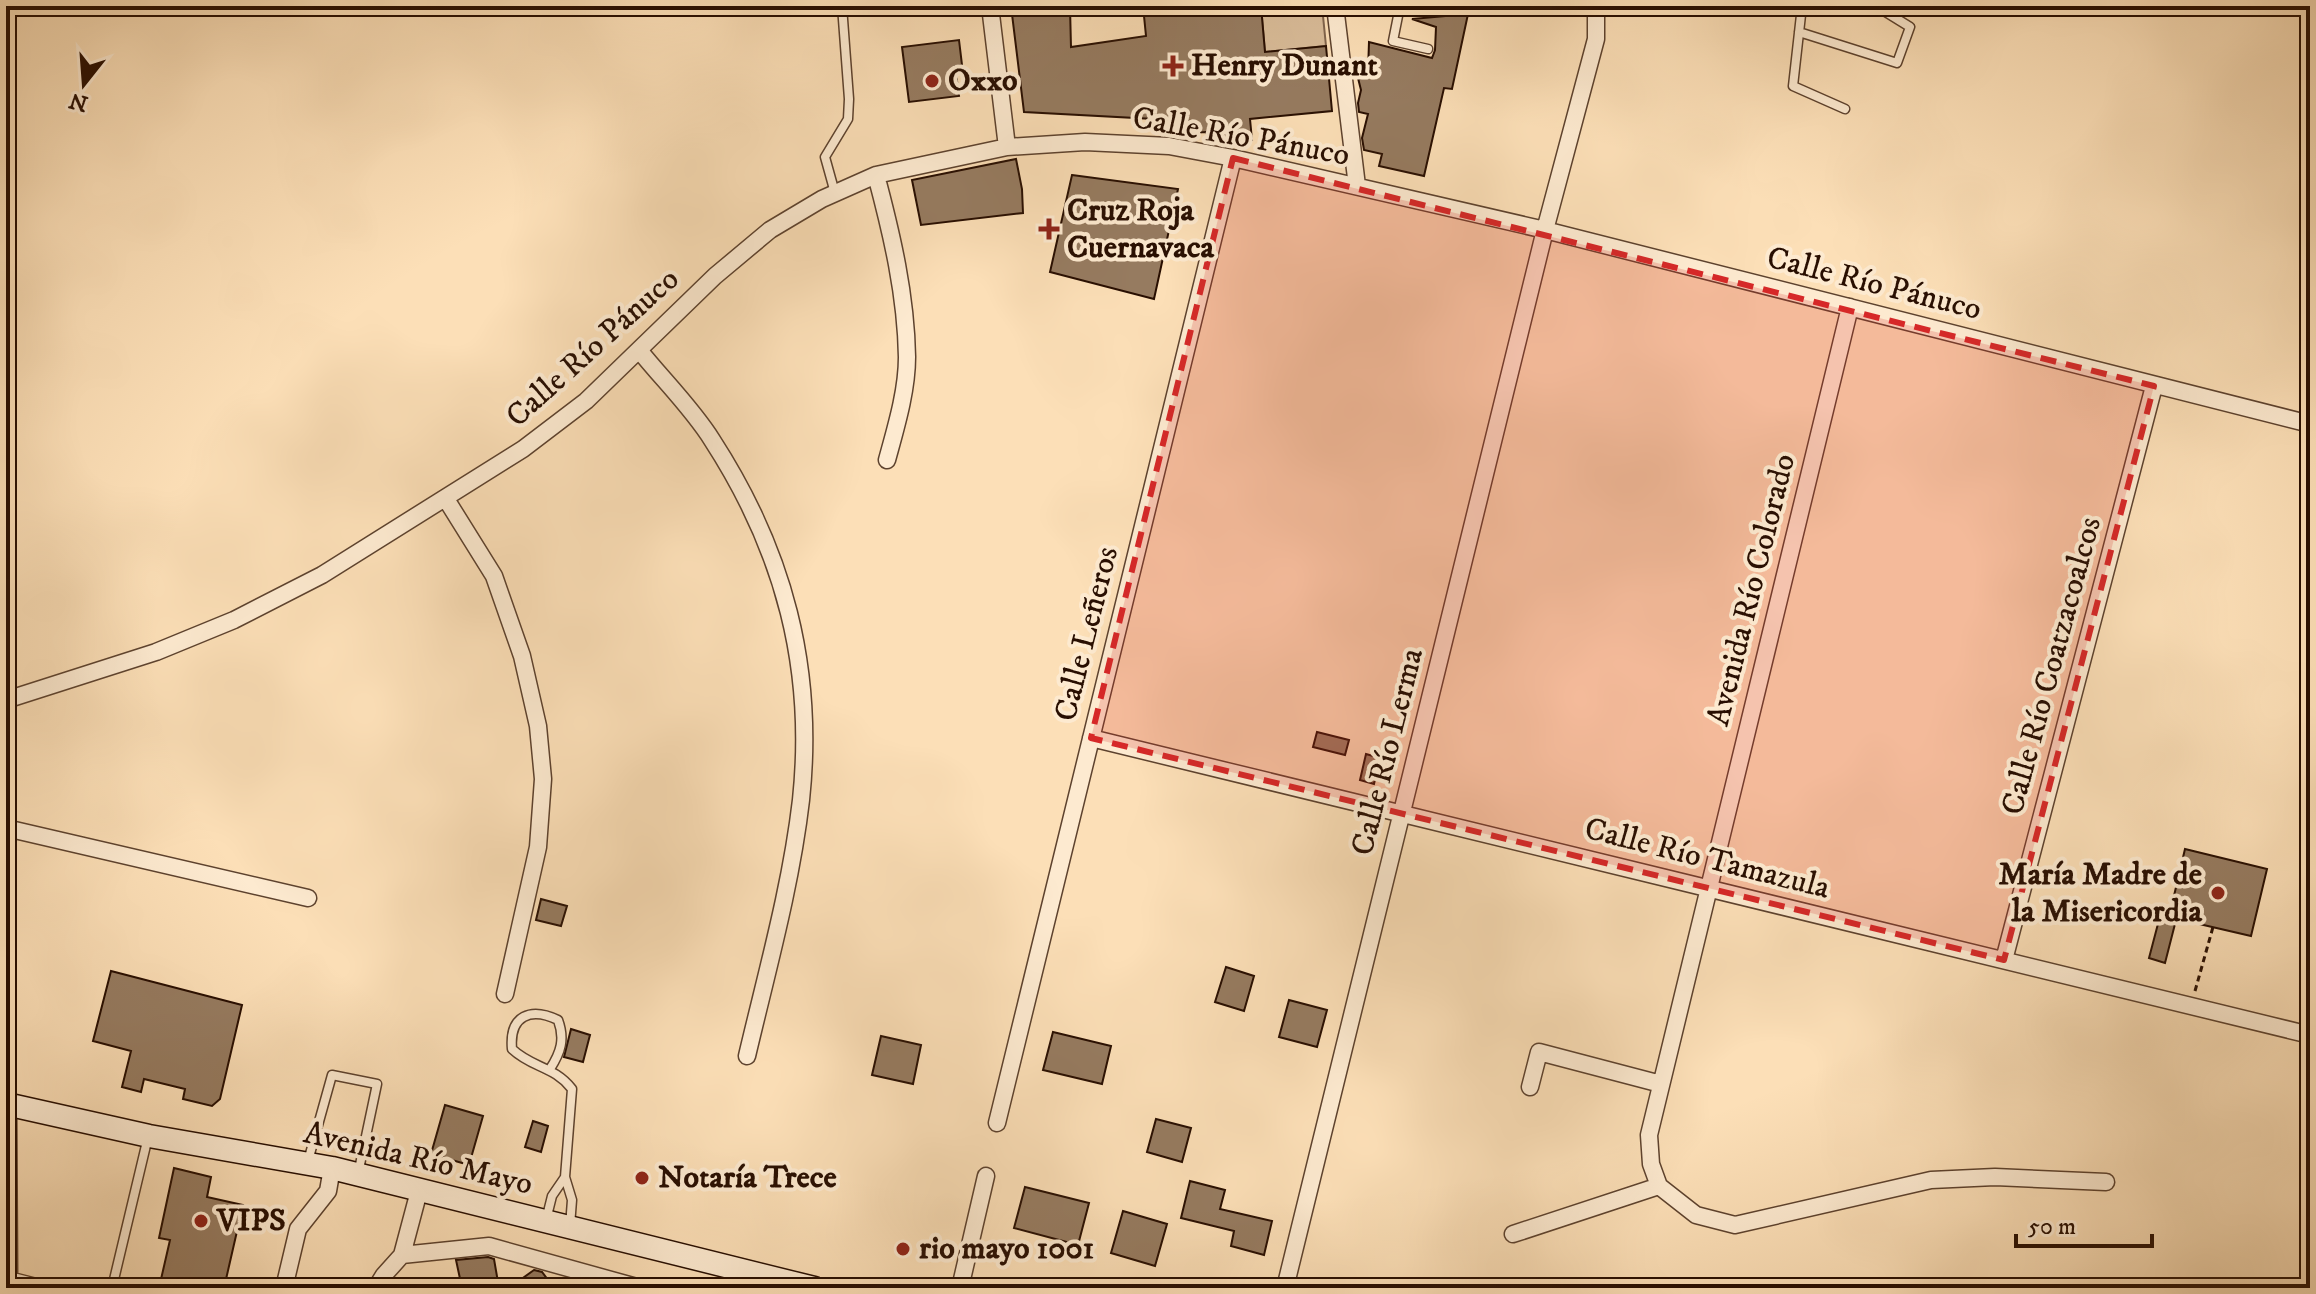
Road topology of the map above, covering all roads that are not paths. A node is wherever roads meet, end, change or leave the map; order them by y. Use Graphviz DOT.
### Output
graph roads {
  1 [pos="842,6"];
  2 [pos="990,6"];
  3 [pos="1336,6"];
  4 [pos="1342,6"];
  5 [pos="1400,6"];
  6 [pos="1596,6"];
  7 [pos="1802,6"];
  8 [pos="1876,6"];
  9 [pos="1799,32"];
  10 [pos="1428,49"];
  11 [pos="1845,109"];
  12 [pos="1007,147"];
  13 [pos="1233,158"];
  14 [pos="876,175"];
  15 [pos="1357,186"];
  16 [pos="836,194"];
  17 [pos="1545,230"];
  18 [pos="1850,307"];
  19 [pos="639,350"];
  20 [pos="2154,386"];
  21 [pos="2310,424"];
  22 [pos="887,460"];
  23 [pos="446,499"];
  24 [pos="6,700"];
  25 [pos="1091,738"];
  26 [pos="1402,813"];
  27 [pos="6,828"];
  28 [pos="1707,887"];
  29 [pos="308,898"];
  30 [pos="2004,960"];
  31 [pos="505,994"];
  32 [pos="2310,1035"];
  33 [pos="747,1056"];
  34 [pos="550,1069"];
  35 [pos="1661,1084"];
  36 [pos="1530,1087"];
  37 [pos="9,1105"];
  38 [pos="997,1123"];
  39 [pos="149,1136"];
  40 [pos="307,1164"];
  41 [pos="332,1168"];
  42 [pos="358,1175"];
  43 [pos="986,1176"];
  44 [pos="565,1177"];
  45 [pos="2106,1182"];
  46 [pos="1659,1186"];
  47 [pos="419,1191"];
  48 [pos="546,1222"];
  49 [pos="570,1229"];
  50 [pos="1513,1234"];
  51 [pos="402,1255"];
  52 [pos="56,1288"];
  53 [pos="112,1288"];
  54 [pos="284,1288"];
  55 [pos="376,1288"];
  56 [pos="640,1288"];
  57 [pos="814,1288"];
  58 [pos="960,1288"];
  59 [pos="1285,1288"];
  1 -- 16 [label="lane"];
  2 -- 12 [label="street"];
  3 -- 4 [label="lane"];
  3 -- 15 [label="street"];
  5 -- 10 [label="lane"];
  6 -- 17 [label="street, Calle Río Lerma"];
  7 -- 9 [label="lane"];
  8 -- 9 [label="lane"];
  9 -- 11 [label="lane"];
  12 -- 13 [label="street, Calle Río Pánuco"];
  12 -- 14 [label="street, Calle Río Pánuco"];
  13 -- 15 [label="street, Calle Río Pánuco"];
  13 -- 25 [label="street, Calle Leñeros"];
  14 -- 16 [label="street, Calle Río Pánuco"];
  14 -- 22 [label="street"];
  15 -- 17 [label="street, Calle Río Pánuco"];
  16 -- 19 [label="street, Calle Río Pánuco"];
  17 -- 18 [label="street, Calle Río Pánuco"];
  17 -- 26 [label="street, Calle Río Lerma"];
  18 -- 20 [label="street, Calle Río Pánuco"];
  18 -- 28 [label="street, Avenida Río Colorado"];
  19 -- 23 [label="street, Calle Río Pánuco"];
  19 -- 33 [label="street"];
  20 -- 21 [label="street, Calle Río Pánuco"];
  20 -- 30 [label="street, Calle Río Coatzacoalcos"];
  23 -- 24 [label="street, Calle Río Pánuco"];
  23 -- 31 [label="street"];
  25 -- 26 [label="street, Calle Río Tamazula"];
  25 -- 38 [label="street, Calle Leñeros"];
  26 -- 28 [label="street, Calle Río Tamazula"];
  26 -- 59 [label="street, Calle Río Lerma"];
  27 -- 29 [label="street"];
  28 -- 30 [label="street, Calle Río Tamazula"];
  28 -- 35 [label="street, Avenida Río Colorado"];
  30 -- 32 [label="street, Calle Río Tamazula"];
  34 -- 34 [label="lane"];
  34 -- 44 [label="lane"];
  35 -- 36 [label="street"];
  35 -- 46 [label="street, Avenida Río Colorado"];
  37 -- 39 [label="street, Avenida Río Mayo"];
  37 -- 52 [label="lane"];
  39 -- 40 [label="street, Avenida Río Mayo"];
  39 -- 53 [label="lane"];
  40 -- 41 [label="street, Avenida Río Mayo"];
  40 -- 42 [label="lane"];
  41 -- 42 [label="street, Avenida Río Mayo"];
  41 -- 54 [label="street"];
  42 -- 47 [label="street, Avenida Río Mayo"];
  43 -- 58 [label="street"];
  44 -- 48 [label="lane"];
  44 -- 49 [label="lane"];
  45 -- 46 [label="street"];
  46 -- 50 [label="street"];
  47 -- 48 [label="street, Avenida Río Mayo"];
  47 -- 51 [label="street"];
  48 -- 49 [label="street, Avenida Río Mayo"];
  49 -- 57 [label="street, Avenida Río Mayo"];
  51 -- 55 [label="street"];
  51 -- 56 [label="street"];
}
